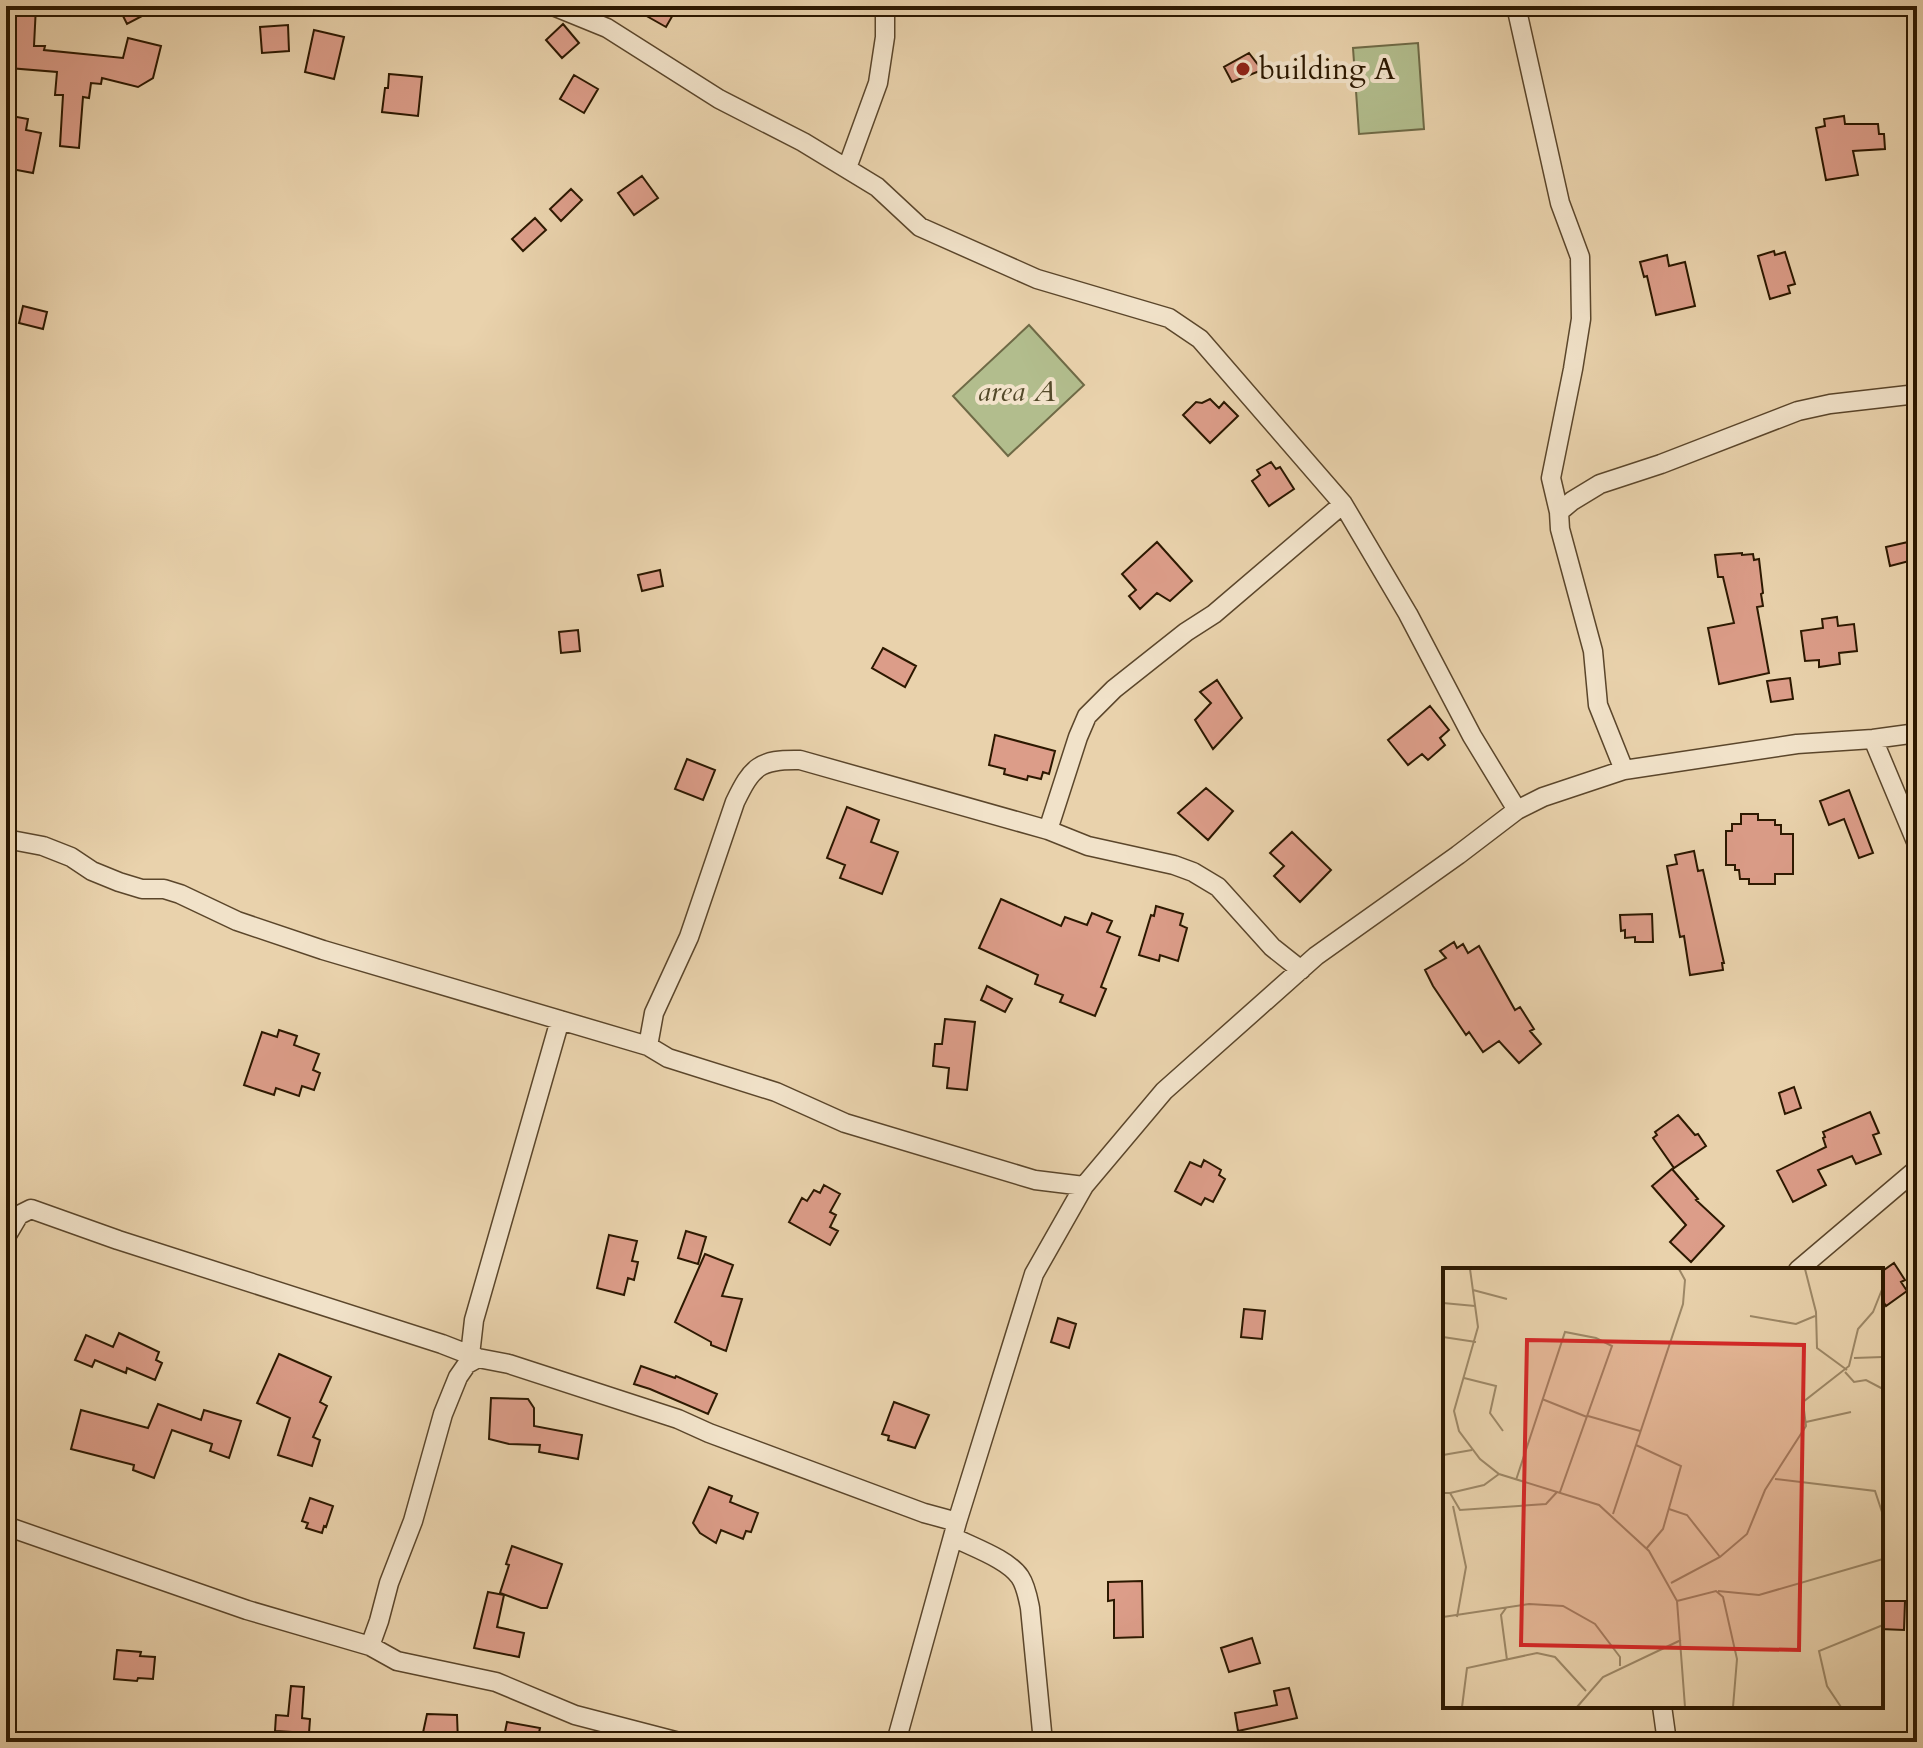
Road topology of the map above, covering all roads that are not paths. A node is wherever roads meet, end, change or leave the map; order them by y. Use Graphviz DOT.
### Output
graph roads {
  1 [pos="553,6"];
  2 [pos="885,6"];
  3 [pos="1516,6"];
  4 [pos="847,168"];
  5 [pos="1917,394"];
  6 [pos="1343,504"];
  7 [pos="1559,512"];
  8 [pos="1917,733"];
  9 [pos="1873,739"];
  10 [pos="1624,770"];
  11 [pos="1517,810"];
  12 [pos="1048,830"];
  13 [pos="6,839"];
  14 [pos="1917,844"];
  15 [pos="1301,970"];
  16 [pos="560,1020"];
  17 [pos="648,1046"];
  18 [pos="1917,1169"];
  19 [pos="1084,1186"];
  20 [pos="6,1237"];
  21 [pos="1800,1268"];
  22 [pos="474,1356"];
  23 [pos="6,1526"];
  24 [pos="955,1530"];
  25 [pos="370,1646"];
  26 [pos="1662,1708"];
  27 [pos="679,1742"];
  28 [pos="896,1742"];
  29 [pos="1043,1742"];
  30 [pos="1667,1742"];
  1 -- 4 [label="street"];
  2 -- 4 [label="street"];
  3 -- 7 [label="street"];
  4 -- 6 [label="street"];
  5 -- 7 [label="street"];
  6 -- 11 [label="street"];
  6 -- 12 [label="street"];
  7 -- 10 [label="street"];
  8 -- 9 [label="street"];
  9 -- 10 [label="street"];
  9 -- 14 [label="street"];
  10 -- 11 [label="street"];
  11 -- 15 [label="street"];
  12 -- 15 [label="street"];
  12 -- 17 [label="street"];
  13 -- 16 [label="street"];
  15 -- 19 [label="street"];
  16 -- 17 [label="street"];
  16 -- 22 [label="street"];
  17 -- 19 [label="street"];
  18 -- 21 [label="street"];
  19 -- 24 [label="street"];
  20 -- 22 [label="street"];
  22 -- 24 [label="street"];
  22 -- 25 [label="street"];
  23 -- 25 [label="street"];
  24 -- 28 [label="street"];
  24 -- 29 [label="street"];
  25 -- 27 [label="street"];
  26 -- 30 [label="street"];
}
